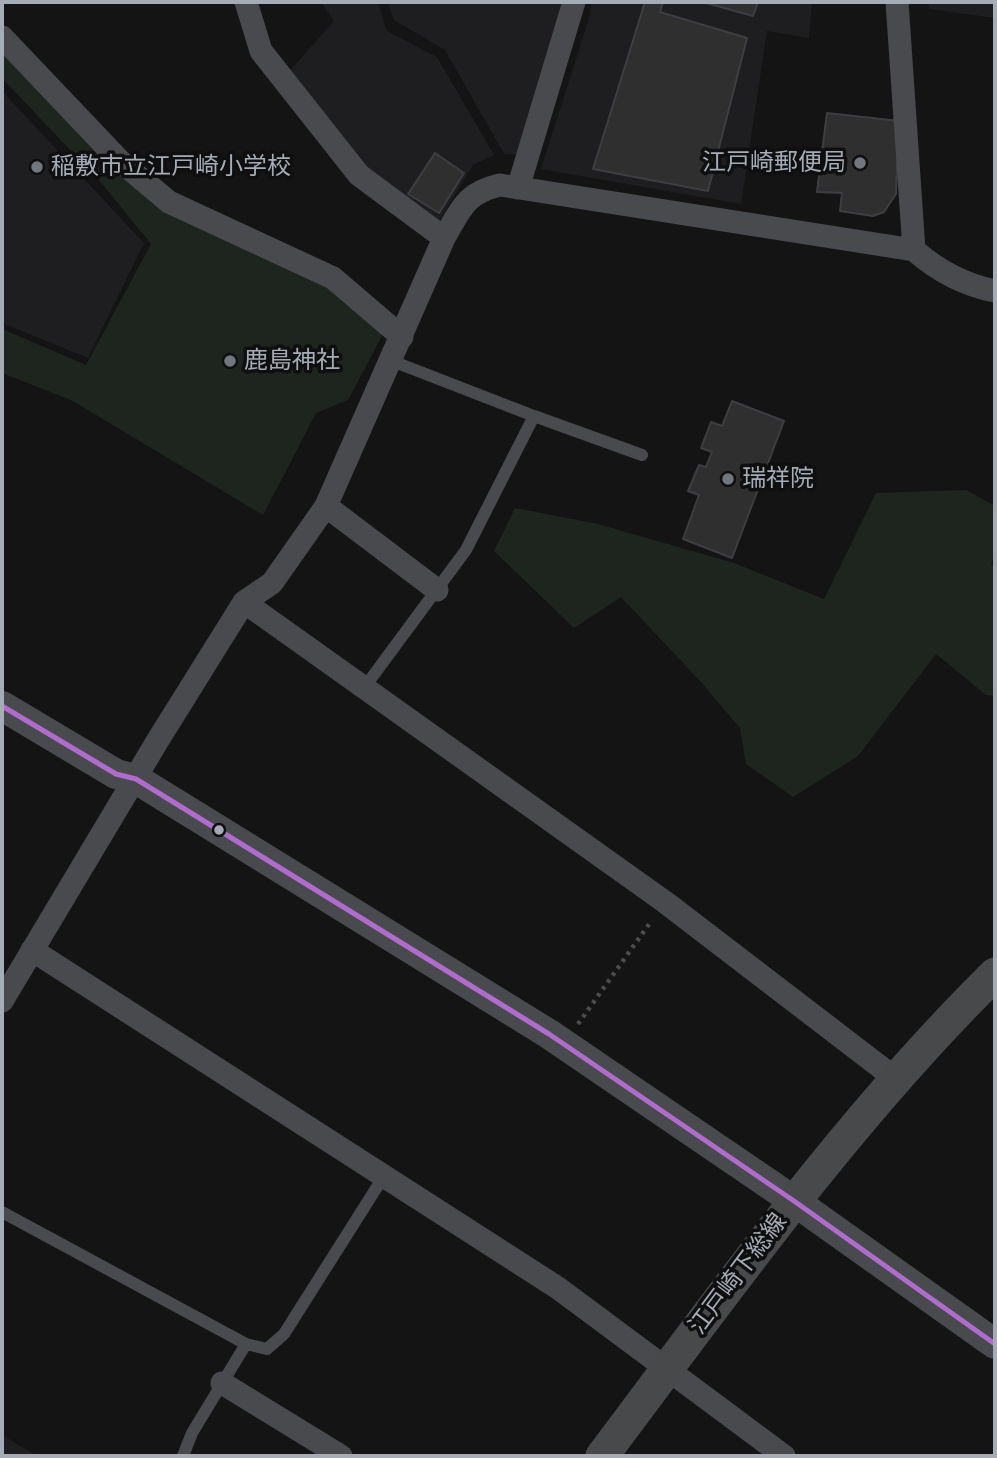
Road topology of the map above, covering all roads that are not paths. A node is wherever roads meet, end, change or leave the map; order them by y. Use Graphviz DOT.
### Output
graph roads {
  1 [pos="246,2"];
  2 [pos="574,2"];
  3 [pos="897,2"];
  4 [pos="2,37"];
  5 [pos="518,188"];
  6 [pos="444,237"];
  7 [pos="914,250"];
  8 [pos="995,291"];
  9 [pos="402,337"];
  10 [pos="392,360"];
  11 [pos="534,416"];
  12 [pos="642,455"];
  13 [pos="326,506"];
  14 [pos="437,590"];
  15 [pos="244,602"];
  16 [pos="364,688"];
  17 [pos="2,706"];
  18 [pos="136,779"];
  19 [pos="32,950"];
  20 [pos="995,974"];
  21 [pos="2,1001"];
  22 [pos="896,1079"];
  23 [pos="384,1176"];
  24 [pos="794,1201"];
  25 [pos="2,1212"];
  26 [pos="246,1344"];
  27 [pos="995,1344"];
  28 [pos="666,1368"];
  29 [pos="222,1383"];
  30 [pos="183,1456"];
  31 [pos="341,1456"];
  32 [pos="602,1456"];
  33 [pos="784,1456"];
  1 -- 6 [label="street"];
  2 -- 5 [label="street"];
  3 -- 7 [label="street"];
  4 -- 9 [label="street"];
  5 -- 6 [label="street"];
  5 -- 7 [label="street"];
  6 -- 9 [label="street"];
  7 -- 8 [label="street"];
  9 -- 10 [label="street"];
  10 -- 11 [label="lane"];
  10 -- 13 [label="street"];
  11 -- 12 [label="lane"];
  11 -- 14 [label="lane"];
  13 -- 14 [label="street"];
  13 -- 15 [label="street"];
  14 -- 16 [label="lane"];
  15 -- 16 [label="street"];
  15 -- 18 [label="street"];
  16 -- 22 [label="street"];
  17 -- 18 [label="street"];
  18 -- 19 [label="street"];
  18 -- 24 [label="street"];
  19 -- 21 [label="street"];
  19 -- 23 [label="street"];
  20 -- 22 [label="main road, 江戸崎下総線"];
  22 -- 24 [label="main road, 江戸崎下総線"];
  23 -- 26 [label="lane"];
  23 -- 28 [label="street"];
  24 -- 27 [label="street"];
  24 -- 28 [label="main road, 江戸崎下総線"];
  25 -- 26 [label="lane"];
  26 -- 29 [label="lane"];
  28 -- 32 [label="main road, 江戸崎下総線"];
  28 -- 33 [label="street"];
  29 -- 30 [label="lane"];
  29 -- 31 [label="street"];
}
